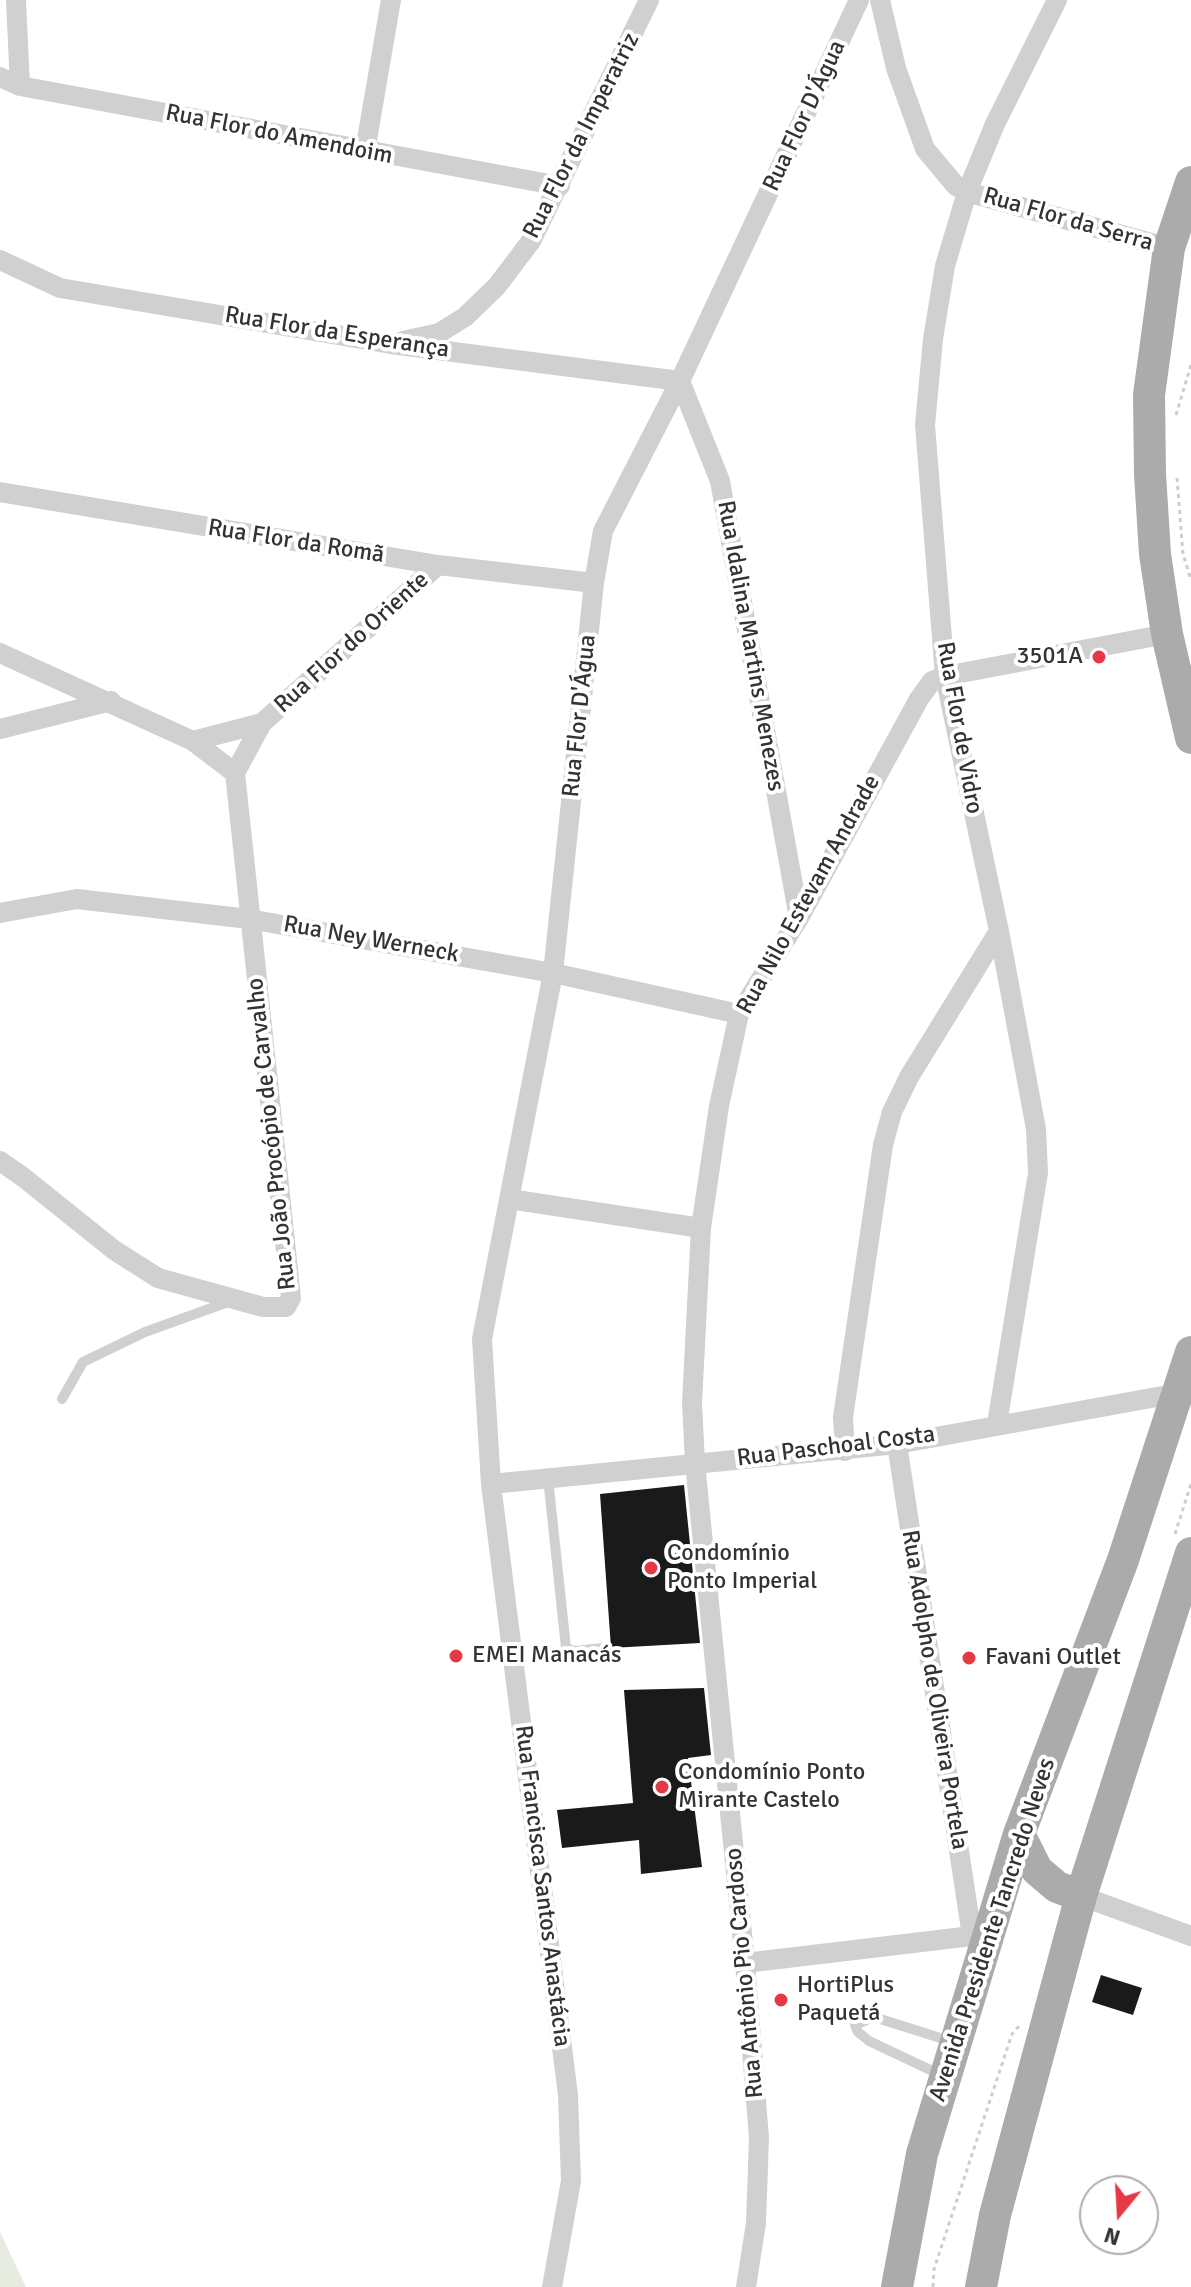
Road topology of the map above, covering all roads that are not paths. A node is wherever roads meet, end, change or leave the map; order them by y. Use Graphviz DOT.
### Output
graph roads {
  1 [pos="16,0"];
  2 [pos="391,0"];
  3 [pos="649,0"];
  4 [pos="859,0"];
  5 [pos="880,0"];
  6 [pos="1057,0"];
  7 [pos="0,77"];
  8 [pos="20,86"];
  9 [pos="365,151"];
  10 [pos="1191,182"];
  11 [pos="560,186"];
  12 [pos="967,192"];
  13 [pos="1169,248"];
  14 [pos="0,260"];
  15 [pos="391,344"];
  16 [pos="680,381"];
  17 [pos="2,488"];
  18 [pos="438,565"];
  19 [pos="594,583"];
  20 [pos="1179,632"];
  21 [pos="0,653"];
  22 [pos="945,676"];
  23 [pos="111,701"];
  24 [pos="262,723"];
  25 [pos="0,729"];
  26 [pos="1191,738"];
  27 [pos="193,741"];
  28 [pos="235,773"];
  29 [pos="0,913"];
  30 [pos="799,918"];
  31 [pos="249,919"];
  32 [pos="999,931"];
  33 [pos="553,973"];
  34 [pos="739,1014"];
  35 [pos="0,1161"];
  36 [pos="509,1199"];
  37 [pos="701,1228"];
  38 [pos="233,1301"];
  39 [pos="1191,1352"];
  40 [pos="1179,1393"];
  41 [pos="62,1399"];
  42 [pos="997,1424"];
  43 [pos="897,1444"];
  44 [pos="845,1451"];
  45 [pos="695,1463"];
  46 [pos="548,1478"];
  47 [pos="491,1484"];
  48 [pos="1191,1553"];
  49 [pos="603,1648"];
  50 [pos="1019,1834"];
  51 [pos="1081,1896"];
  52 [pos="1191,1936"];
  53 [pos="978,1938"];
  54 [pos="745,1963"];
  55 [pos="955,2042"];
  56 [pos="945,2077"];
  57 [pos="552,2287"];
  58 [pos="746,2287"];
  59 [pos="897,2287"];
  60 [pos="981,2287"];
  1 -- 8 [label="street"];
  2 -- 9 [label="street"];
  3 -- 11 [label="street, Rua Flor da Imperatriz"];
  4 -- 16 [label="street, Rua Flor D'Água"];
  5 -- 12 [label="street"];
  6 -- 12 [label="street, Rua Flor de Vidro"];
  7 -- 8 [label="street, Rua Flor do Amendoim"];
  8 -- 9 [label="street, Rua Flor do Amendoim"];
  9 -- 11 [label="street, Rua Flor do Amendoim"];
  10 -- 13 [label="main road"];
  11 -- 15 [label="street, Rua Flor da Imperatriz"];
  12 -- 13 [label="street, Rua Flor da Serra"];
  12 -- 22 [label="street, Rua Flor de Vidro"];
  13 -- 20 [label="main road"];
  14 -- 15 [label="street, Rua Flor da Esperança"];
  15 -- 16 [label="street, Rua Flor da Esperança"];
  16 -- 19 [label="street, Rua Flor D'Água"];
  16 -- 30 [label="street, Rua Idalina Martins Menezes"];
  17 -- 18 [label="street, Rua Flor da Romã"];
  18 -- 19 [label="street, Rua Flor da Romã"];
  18 -- 24 [label="street, Rua Flor do Oriente"];
  19 -- 33 [label="street, Rua Flor D'Água"];
  20 -- 22 [label="street"];
  20 -- 26 [label="main road"];
  21 -- 23 [label="street"];
  22 -- 30 [label="street, Rua Nilo Estevam Andrade"];
  22 -- 32 [label="street, Rua Flor de Vidro"];
  23 -- 25 [label="street"];
  23 -- 27 [label="street"];
  24 -- 27 [label="street, Rua Flor do Oriente"];
  24 -- 28 [label="street"];
  27 -- 28 [label="street"];
  28 -- 31 [label="street"];
  29 -- 31 [label="street, Rua Ney Werneck"];
  30 -- 34 [label="street, Rua Nilo Estevam Andrade"];
  31 -- 33 [label="street, Rua Ney Werneck"];
  31 -- 38 [label="street, Rua João Procópio de Carvalho"];
  32 -- 42 [label="street, Rua Flor de Vidro"];
  32 -- 44 [label="street"];
  33 -- 34 [label="street, Rua Ney Werneck"];
  33 -- 36 [label="street, Rua Flor D'Água"];
  34 -- 37 [label="street, Rua Nilo Estevam Andrade"];
  35 -- 38 [label="street, Rua João Procópio de Carvalho"];
  36 -- 37 [label="street"];
  36 -- 47 [label="street, Rua Flor D'Água"];
  37 -- 45 [label="street, Rua Antônio Pio Cardoso"];
  38 -- 41 [label="lane"];
  39 -- 40 [label="main road, Avenida Presidente Tancredo Neves"];
  40 -- 42 [label="street, Rua Paschoal Costa"];
  40 -- 50 [label="main road, Avenida Presidente Tancredo Neves"];
  42 -- 43 [label="street, Rua Paschoal Costa"];
  43 -- 44 [label="street, Rua Paschoal Costa"];
  43 -- 53 [label="street, Rua Adolpho de Oliveira Portela"];
  44 -- 45 [label="street, Rua Paschoal Costa"];
  45 -- 46 [label="street, Rua Paschoal Costa"];
  45 -- 54 [label="street, Rua Antônio Pio Cardoso"];
  46 -- 47 [label="street, Rua Paschoal Costa"];
  46 -- 49 [label="lane"];
  47 -- 57 [label="street, Rua Francisca Santos Anastácia"];
  48 -- 51 [label="main road"];
  50 -- 51 [label="main road"];
  50 -- 53 [label="main road, Avenida Presidente Tancredo Neves"];
  51 -- 52 [label="street"];
  51 -- 60 [label="main road"];
  53 -- 54 [label="street"];
  53 -- 55 [label="main road, Avenida Presidente Tancredo Neves"];
  54 -- 58 [label="street, Rua Antônio Pio Cardoso"];
  55 -- 56 [label="main road, Avenida Presidente Tancredo Neves"];
  55 -- 56 [label="lane"];
  56 -- 59 [label="main road, Avenida Presidente Tancredo Neves"];
}
